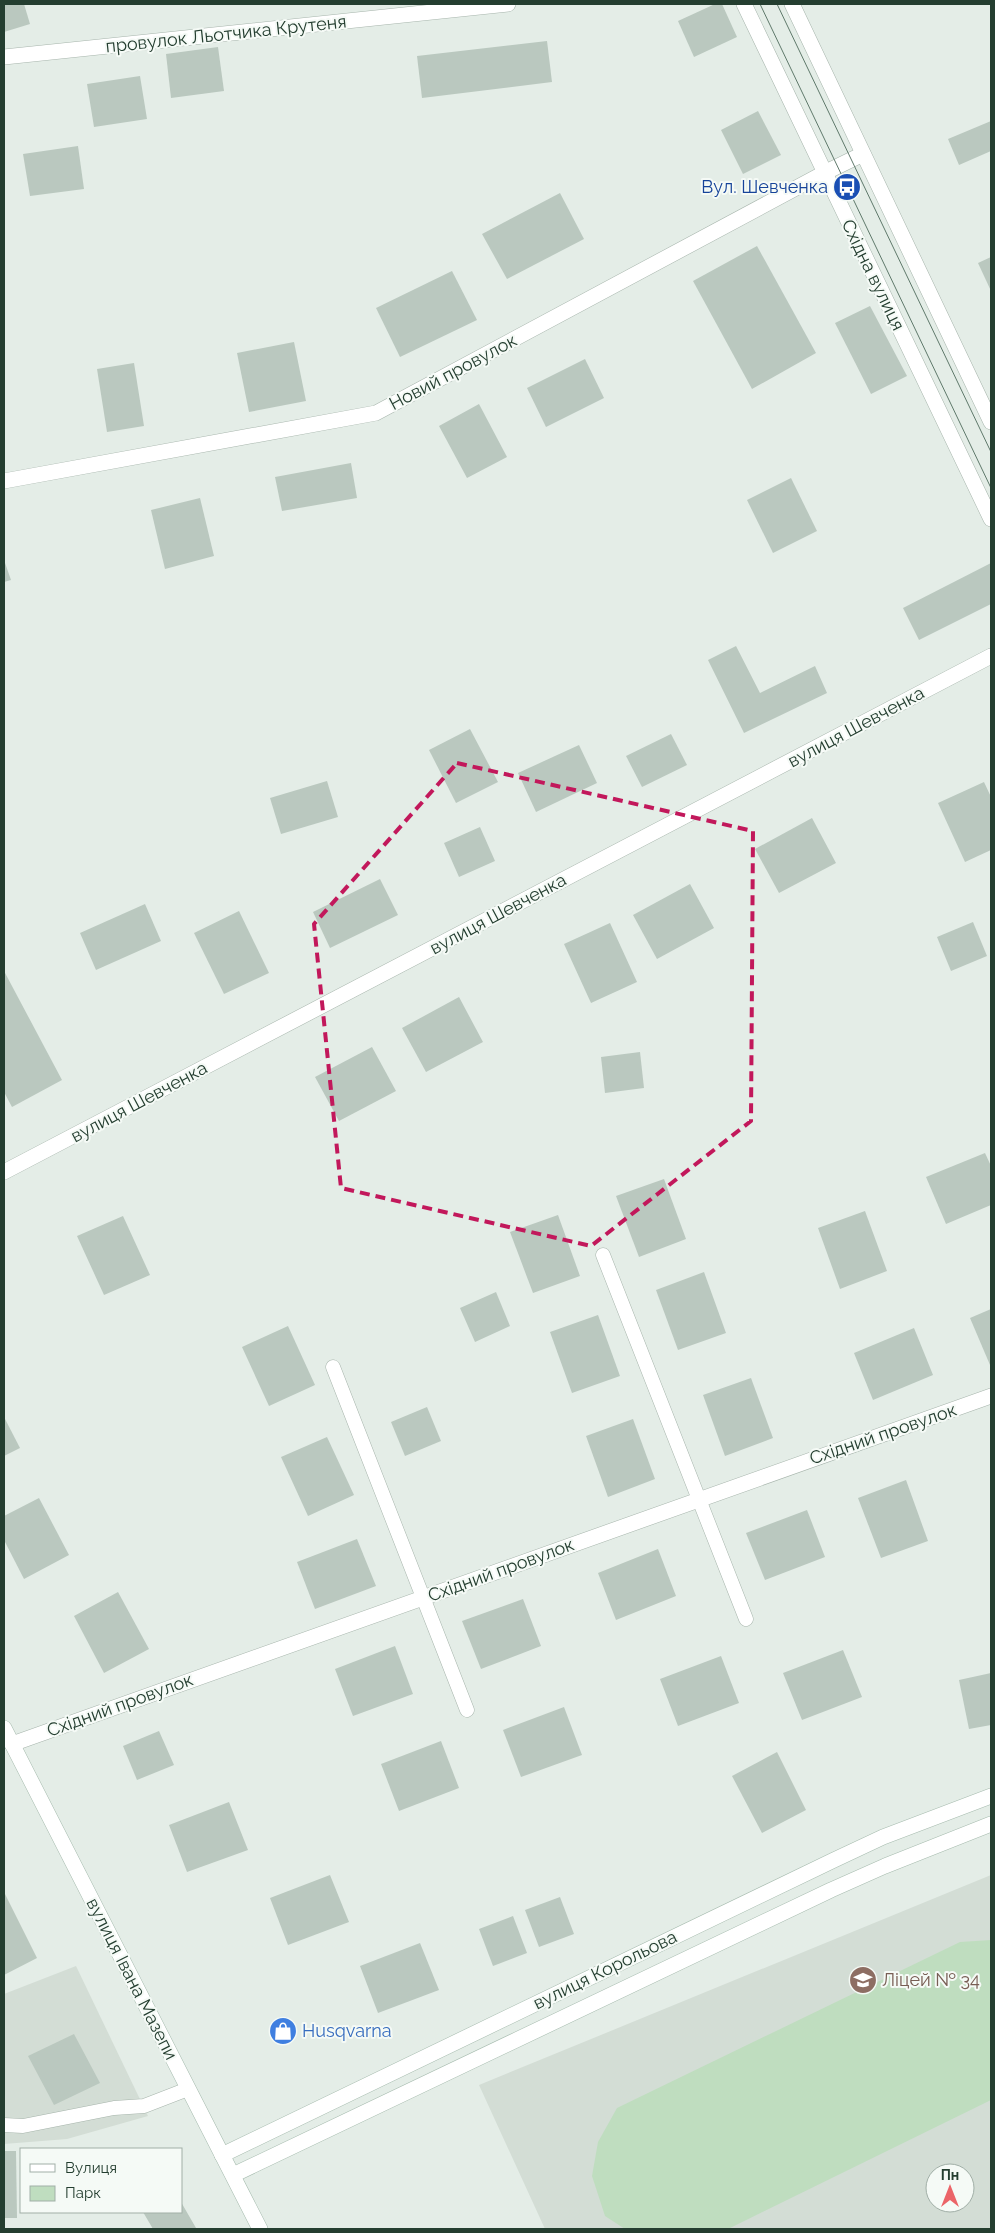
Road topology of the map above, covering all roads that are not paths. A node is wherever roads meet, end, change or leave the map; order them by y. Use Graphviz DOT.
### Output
graph roads {
  1 [pos="508,4"];
  2 [pos="744,4"];
  3 [pos="792,4"];
  4 [pos="4,58"];
  5 [pos="863,154"];
  6 [pos="824,173"];
  7 [pos="991,422"];
  8 [pos="4,481"];
  9 [pos="991,519"];
  10 [pos="991,656"];
  11 [pos="4,1172"];
  12 [pos="603,1255"];
  13 [pos="333,1367"];
  14 [pos="991,1396"];
  15 [pos="699,1499"];
  16 [pos="423,1598"];
  17 [pos="746,1619"];
  18 [pos="467,1710"];
  19 [pos="4,1728"];
  20 [pos="12,1744"];
  21 [pos="991,1796"];
  22 [pos="991,1824"];
  23 [pos="188,2089"];
  24 [pos="4,2125"];
  25 [pos="222,2155"];
  26 [pos="233,2175"];
  27 [pos="260,2229"];
  1 -- 4 [label="street, провулок Льотчика Крутеня"];
  2 -- 6 [label="street, Східна вулиця"];
  3 -- 5 [label="street"];
  5 -- 6 [label="street, Новий провулок"];
  5 -- 7 [label="street"];
  6 -- 8 [label="street, Новий провулок"];
  6 -- 9 [label="street, Східна вулиця"];
  10 -- 11 [label="street, вулиця Шевченка"];
  12 -- 15 [label="lane"];
  13 -- 16 [label="lane"];
  14 -- 15 [label="street, Східний провулок"];
  15 -- 16 [label="street, Східний провулок"];
  15 -- 17 [label="lane"];
  16 -- 18 [label="lane"];
  16 -- 20 [label="street, Східний провулок"];
  19 -- 20 [label="street, вулиця Івана Мазепи"];
  20 -- 23 [label="street, вулиця Івана Мазепи"];
  21 -- 25 [label="street, вулиця Корольова"];
  22 -- 26 [label="street, вулиця Корольова"];
  23 -- 24 [label="lane"];
  23 -- 25 [label="street, вулиця Івана Мазепи"];
  25 -- 26 [label="street, вулиця Івана Мазепи"];
  26 -- 27 [label="street, вулиця Івана Мазепи"];
}
